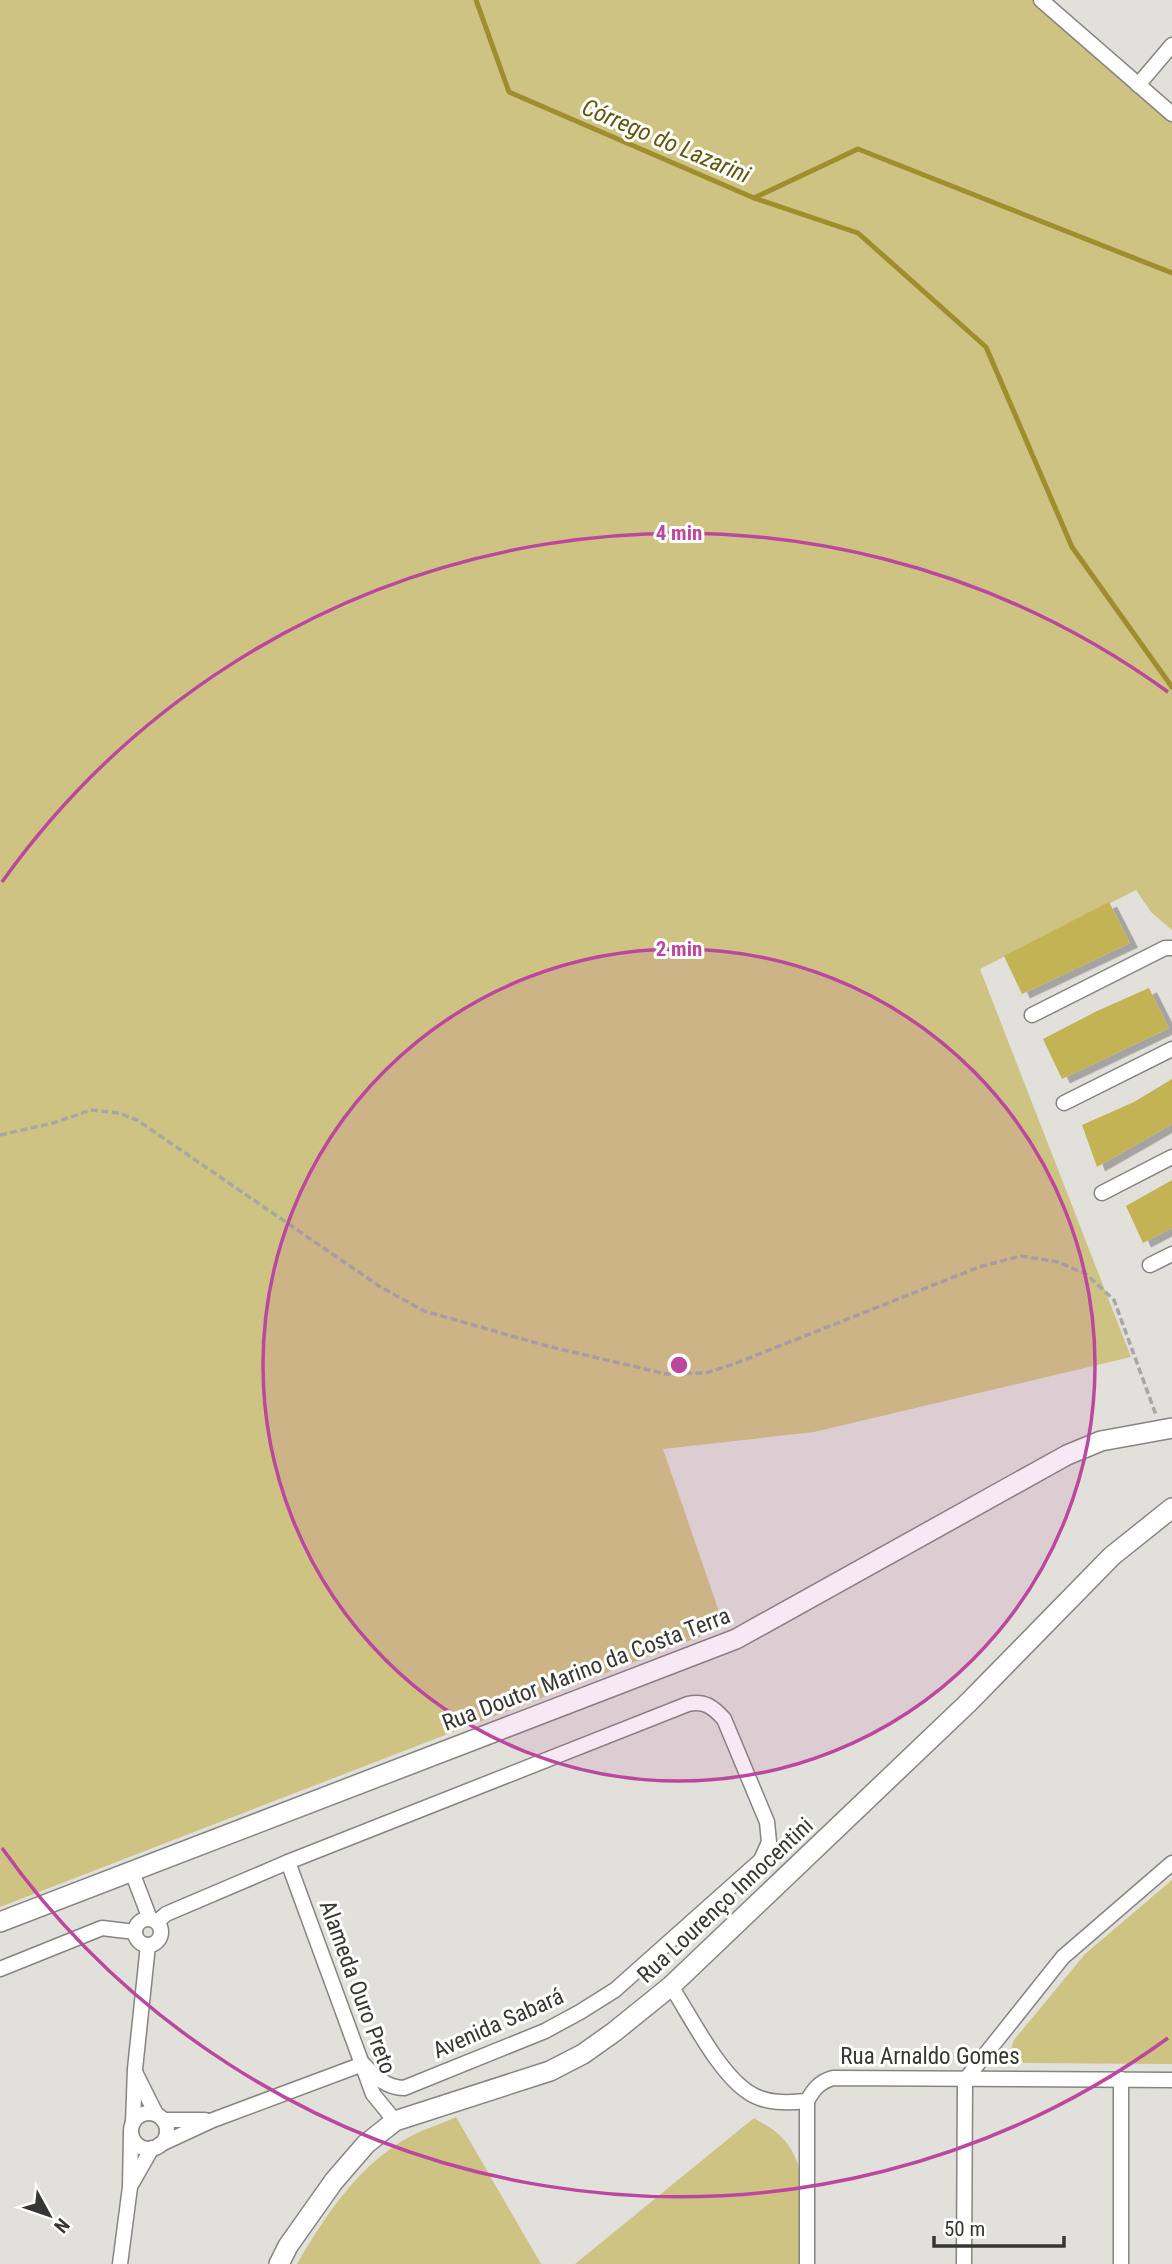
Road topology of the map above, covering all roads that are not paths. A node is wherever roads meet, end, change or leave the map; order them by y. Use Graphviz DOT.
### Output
graph roads {
  1 [pos="1041,0"];
  2 [pos="1172,45"];
  3 [pos="1138,85"];
  4 [pos="1172,114"];
  5 [pos="1172,948"];
  6 [pos="1032,1015"];
  7 [pos="1172,1049"];
  8 [pos="1064,1103"];
  9 [pos="1172,1157"];
  10 [pos="1102,1194"];
  11 [pos="1172,1254"];
  12 [pos="1150,1265"];
  13 [pos="1167,1429"];
  14 [pos="1172,1508"];
  15 [pos="288,1863"];
  16 [pos="1172,1863"];
  17 [pos="132,1872"];
  18 [pos="153,1921"];
  19 [pos="0,1922"];
  20 [pos="135,1932"];
  21 [pos="148,1945"];
  22 [pos="0,1969"];
  23 [pos="671,1986"];
  24 [pos="363,2064"];
  25 [pos="135,2069"];
  26 [pos="1121,2079"];
  27 [pos="965,2080"];
  28 [pos="1172,2080"];
  29 [pos="807,2101"];
  30 [pos="159,2117"];
  31 [pos="213,2120"];
  32 [pos="395,2121"];
  33 [pos="132,2129"];
  34 [pos="156,2146"];
  35 [pos="130,2187"];
  36 [pos="120,2264"];
  37 [pos="279,2264"];
  38 [pos="807,2264"];
  39 [pos="964,2264"];
  40 [pos="1121,2264"];
  1 -- 3 [label="street"];
  2 -- 3 [label="street"];
  3 -- 4 [label="street"];
  5 -- 6 [label="street"];
  7 -- 8 [label="street"];
  9 -- 10 [label="street"];
  11 -- 12 [label="street"];
  13 -- 17 [label="main road, Rua Doutor Marino da Costa Terra"];
  14 -- 23 [label="main road, Rua Lourenço Innocentini"];
  15 -- 18 [label="street"];
  15 -- 24 [label="street, Alameda Ouro Preto"];
  15 -- 24 [label="street, Avenida Sabará"];
  16 -- 27 [label="street"];
  17 -- 18 [label="street"];
  17 -- 19 [label="main road, Rua Doutor Marino da Costa Terra"];
  18 -- 20 [label="street"];
  18 -- 21 [label="street"];
  20 -- 21 [label="street"];
  20 -- 22 [label="street"];
  21 -- 25 [label="street"];
  23 -- 29 [label="street"];
  23 -- 32 [label="main road, Rua Lourenço Innocentini"];
  24 -- 31 [label="street"];
  24 -- 32 [label="street, Alameda Ouro Preto"];
  25 -- 30 [label="street"];
  25 -- 33 [label="street"];
  26 -- 27 [label="street, Rua Arnaldo Gomes"];
  26 -- 28 [label="street, Rua Arnaldo Gomes"];
  26 -- 40 [label="street"];
  27 -- 29 [label="street, Rua Arnaldo Gomes"];
  27 -- 39 [label="street"];
  29 -- 38 [label="street"];
  30 -- 31 [label="street"];
  30 -- 33 [label="street"];
  30 -- 34 [label="street"];
  31 -- 34 [label="street"];
  32 -- 37 [label="main road, Rua Lourenço Innocentini"];
  33 -- 34 [label="street"];
  33 -- 35 [label="street"];
  34 -- 35 [label="street"];
  35 -- 36 [label="street"];
}
